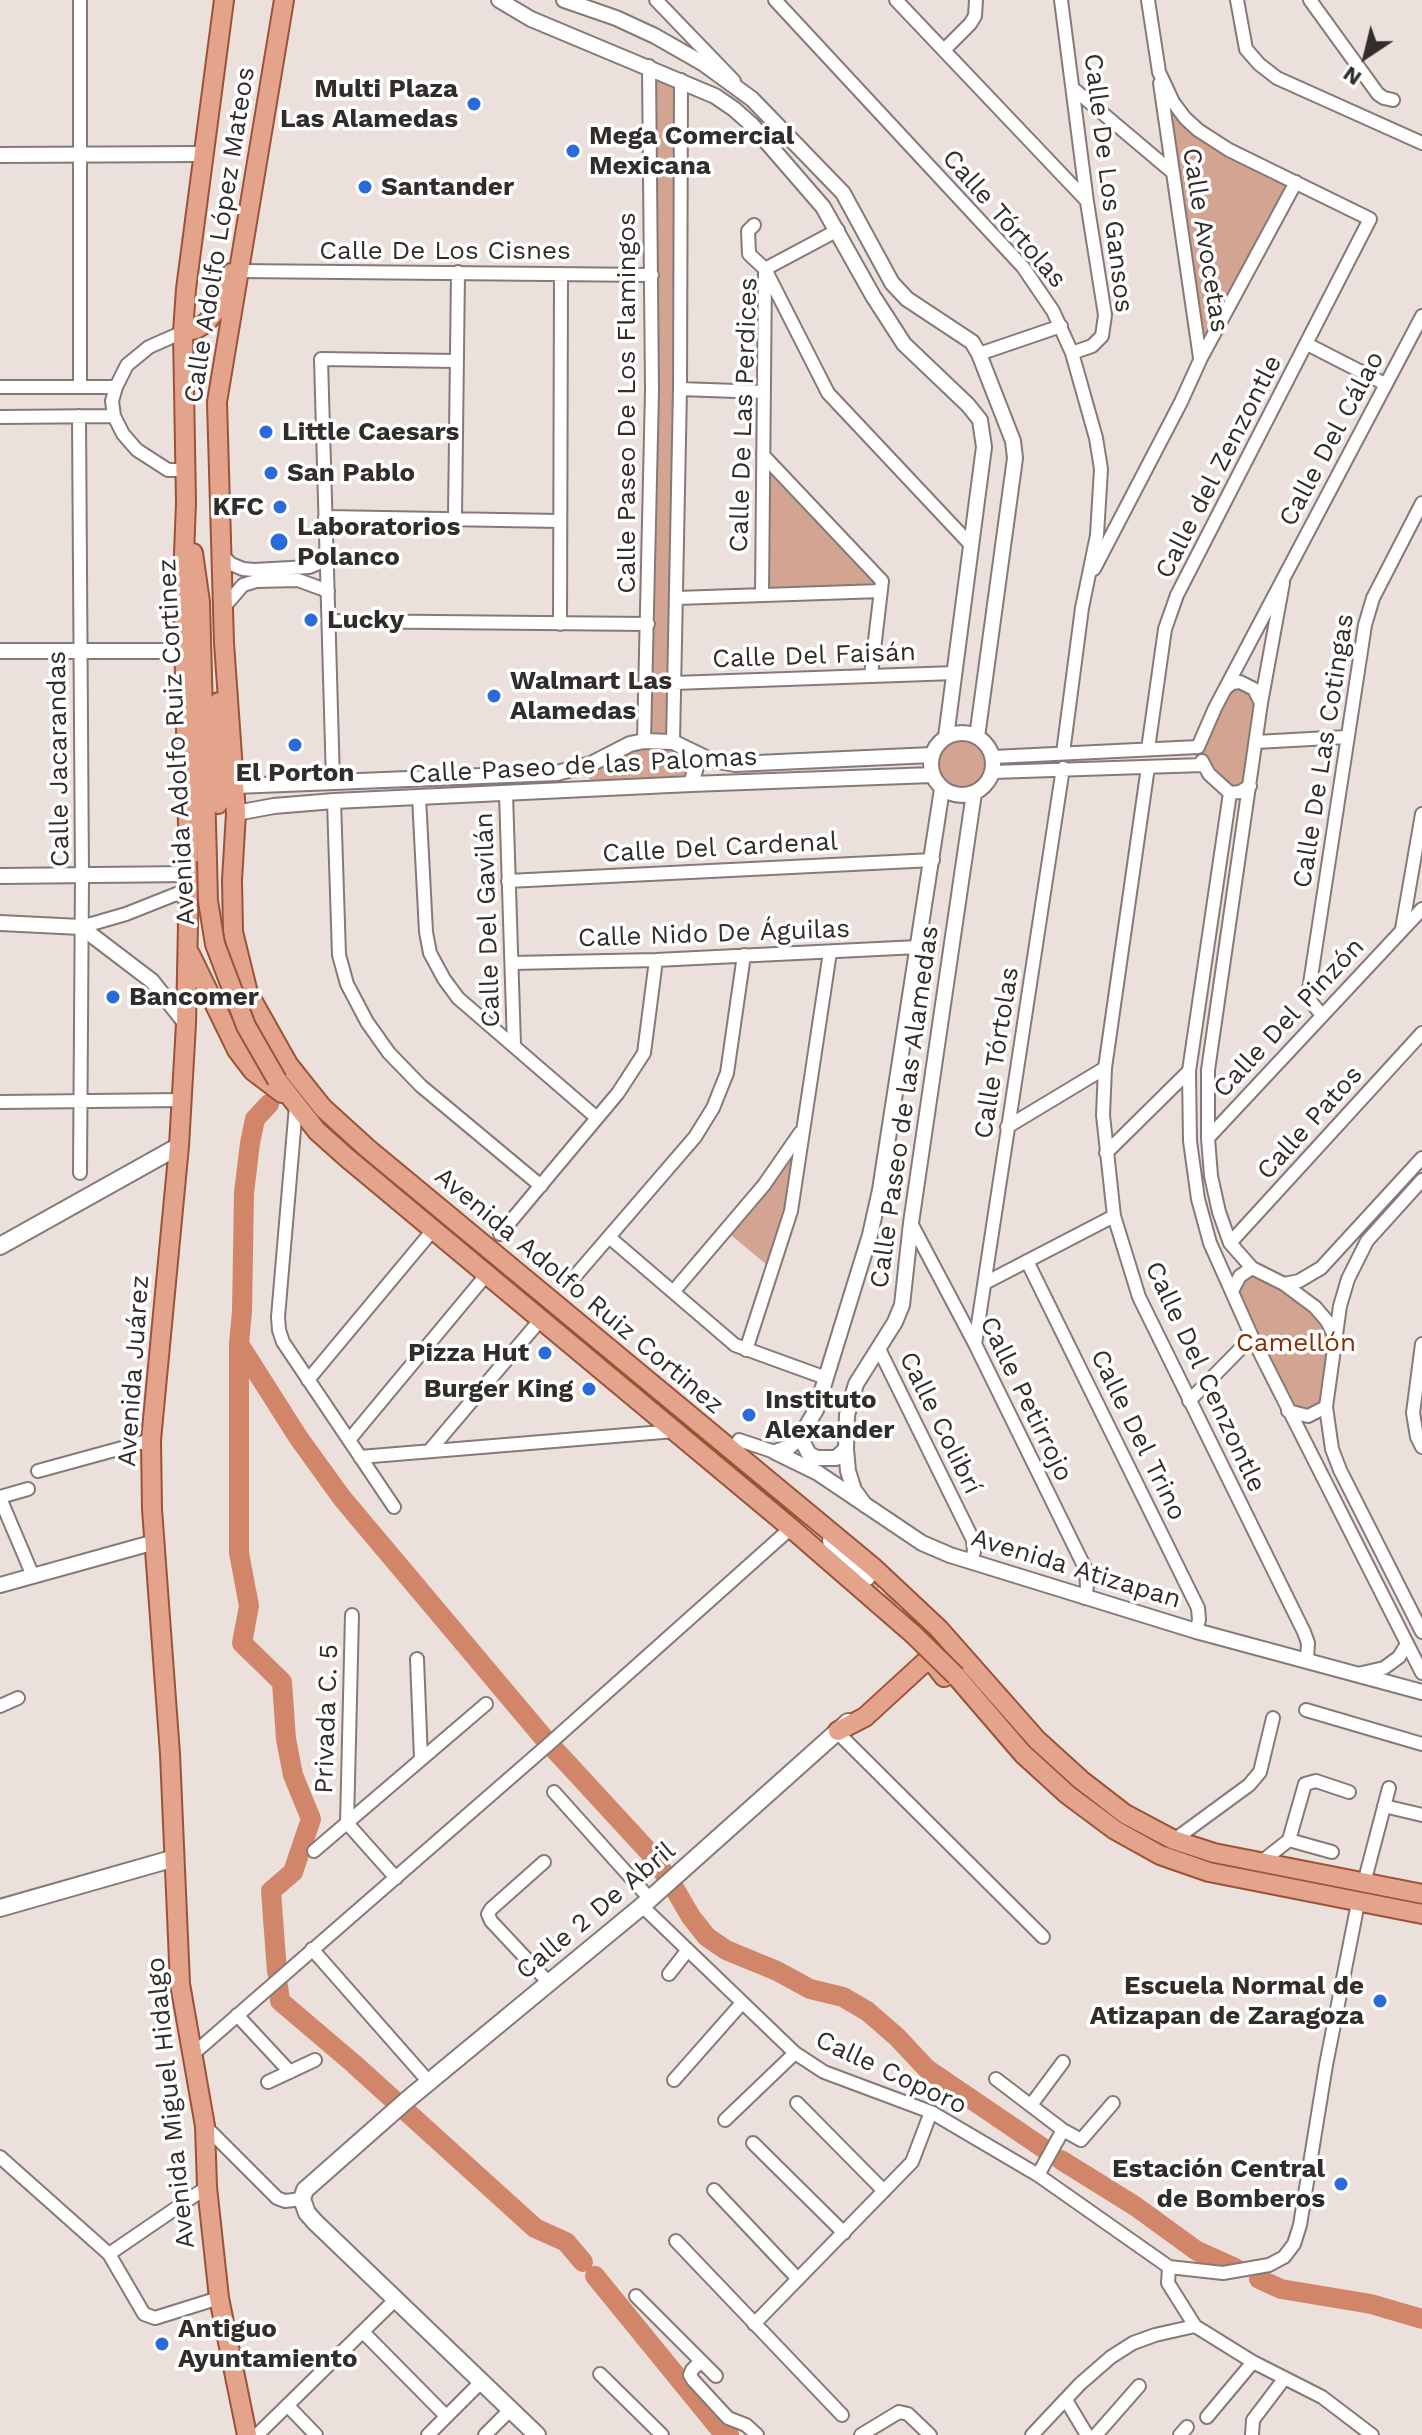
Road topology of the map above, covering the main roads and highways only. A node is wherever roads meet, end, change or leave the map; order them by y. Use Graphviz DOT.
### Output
graph roads {
  1 [pos="224,0"];
  2 [pos="284,0"];
  3 [pos="241,250"];
  4 [pos="183,332"];
  5 [pos="186,503"];
  6 [pos="224,643"];
  7 [pos="236,813"];
  8 [pos="189,881"];
  9 [pos="187,948"];
  10 [pos="243,982"];
  11 [pos="208,993"];
  12 [pos="292,1102"];
  13 [pos="179,1146"];
  14 [pos="0,1246"];
  15 [pos="791,1498"];
  16 [pos="867,1577"];
  17 [pos="919,1656"];
  18 [pos="838,1732"];
  19 [pos="1023,1754"];
  20 [pos="166,1861"];
  21 [pos="1364,1883"];
  22 [pos="1422,1894"];
  23 [pos="1358,1903"];
  24 [pos="0,1908"];
  25 [pos="1422,1914"];
  26 [pos="247,2435"];
  27 [pos="537,2435"];
  1 -- 4 [label="main road, Calle Adolfo López Mateos"];
  2 -- 3 [label="main road, Calle Adolfo López Mateos"];
  3 -- 4 [label="main road"];
  3 -- 6 [label="main road, Calle Adolfo López Mateos"];
  4 -- 5 [label="main road, Calle Adolfo López Mateos"];
  5 -- 8 [label="main road, Calle Adolfo López Mateos"];
  5 -- 12 [label="main road, Avenida Adolfo Ruiz Cortinez, bridge"];
  6 -- 7 [label="main road, Calle Adolfo López Mateos"];
  6 -- 8 [label="main road"];
  7 -- 10 [label="main road, Avenida Adolfo Ruiz Cortinez"];
  8 -- 9 [label="main road, Avenida Juárez"];
  9 -- 11 [label="main road"];
  9 -- 13 [label="main road, Avenida Juárez"];
  10 -- 11 [label="main road"];
  10 -- 15 [label="main road, Avenida Adolfo Ruiz Cortinez"];
  11 -- 12 [label="main road"];
  12 -- 19 [label="main road, Avenida Adolfo Ruiz Cortinez, bridge"];
  13 -- 14 [label="main road"];
  13 -- 20 [label="main road, Avenida Juárez"];
  15 -- 16 [label="main road"];
  15 -- 21 [label="main road, Avenida Adolfo Ruiz Cortinez"];
  17 -- 18 [label="main road, Calle 2 De Abril"];
  18 -- 19 [label="main road"];
  18 -- 27 [label="main road, Calle 2 De Abril"];
  19 -- 23 [label="main road"];
  20 -- 24 [label="main road"];
  20 -- 26 [label="main road, Avenida Miguel Hidalgo"];
  21 -- 22 [label="main road, Avenida Adolfo Ruiz Cortinez"];
  21 -- 23 [label="main road"];
  23 -- 25 [label="main road"];
}
